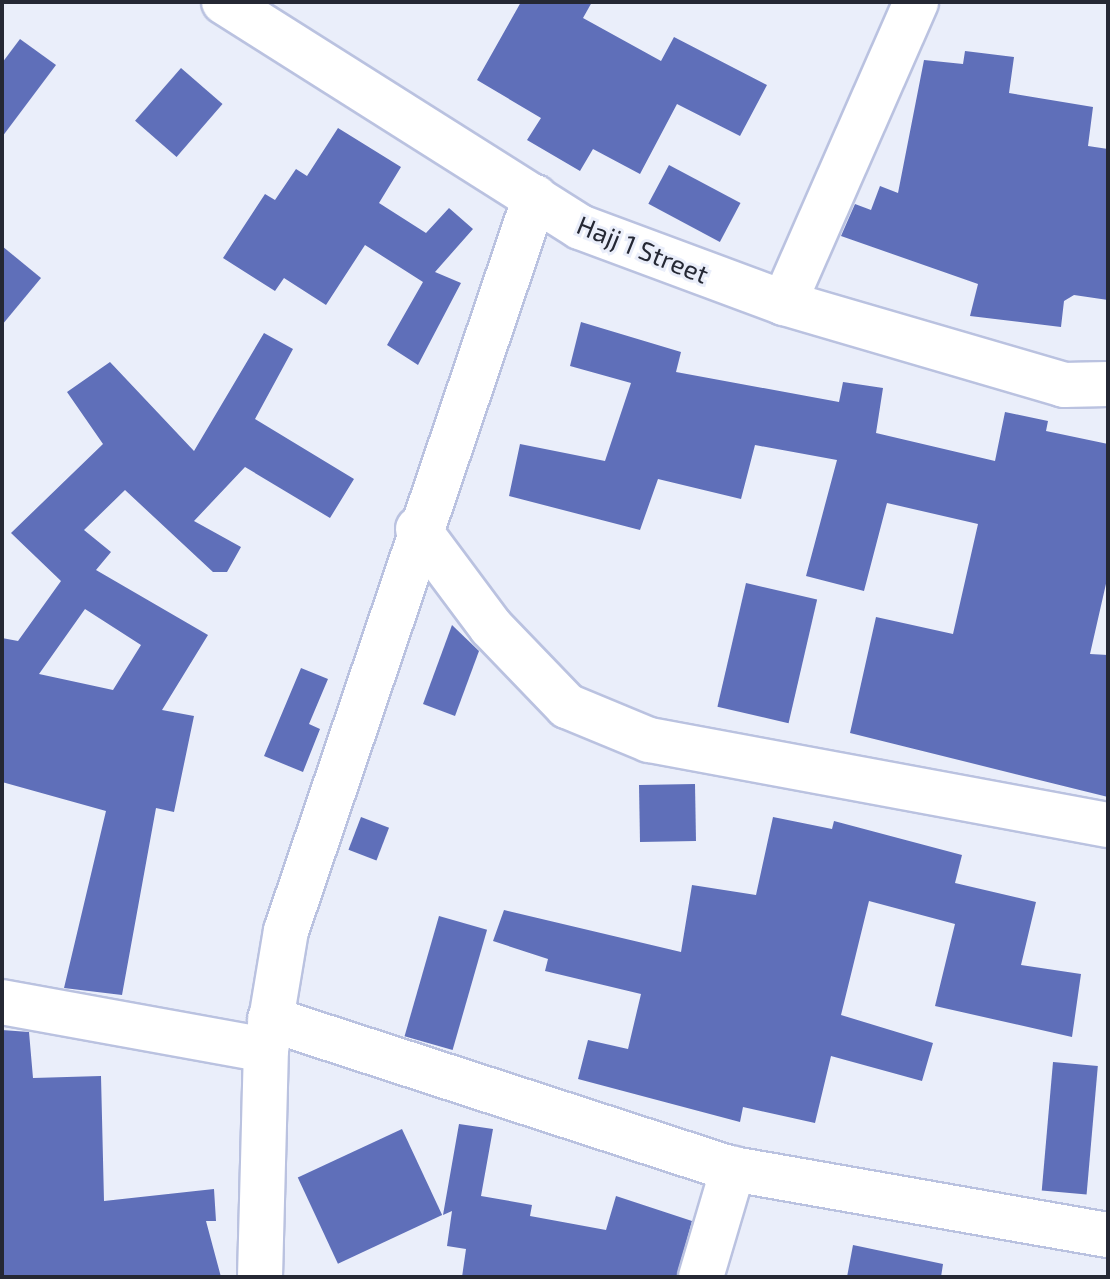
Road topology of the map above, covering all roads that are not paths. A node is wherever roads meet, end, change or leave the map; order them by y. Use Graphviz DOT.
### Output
graph roads {
  1 [pos="224,2"];
  2 [pos="916,2"];
  3 [pos="535,197"];
  4 [pos="784,303"];
  5 [pos="1108,384"];
  6 [pos="418,529"];
  7 [pos="1108,825"];
  8 [pos="2,1002"];
  9 [pos="268,1035"];
  10 [pos="733,1169"];
  11 [pos="1108,1235"];
  12 [pos="260,1277"];
  13 [pos="701,1277"];
  1 -- 3 [label="street, Hajj 1 Street"];
  2 -- 4 [label="street"];
  3 -- 4 [label="street, Hajj 1 Street"];
  3 -- 6 [label="street"];
  4 -- 5 [label="street, Hajj 1 Street"];
  6 -- 7 [label="street"];
  6 -- 9 [label="street"];
  8 -- 9 [label="street"];
  9 -- 10 [label="street"];
  9 -- 12 [label="street"];
  10 -- 11 [label="street"];
  10 -- 13 [label="street"];
}
